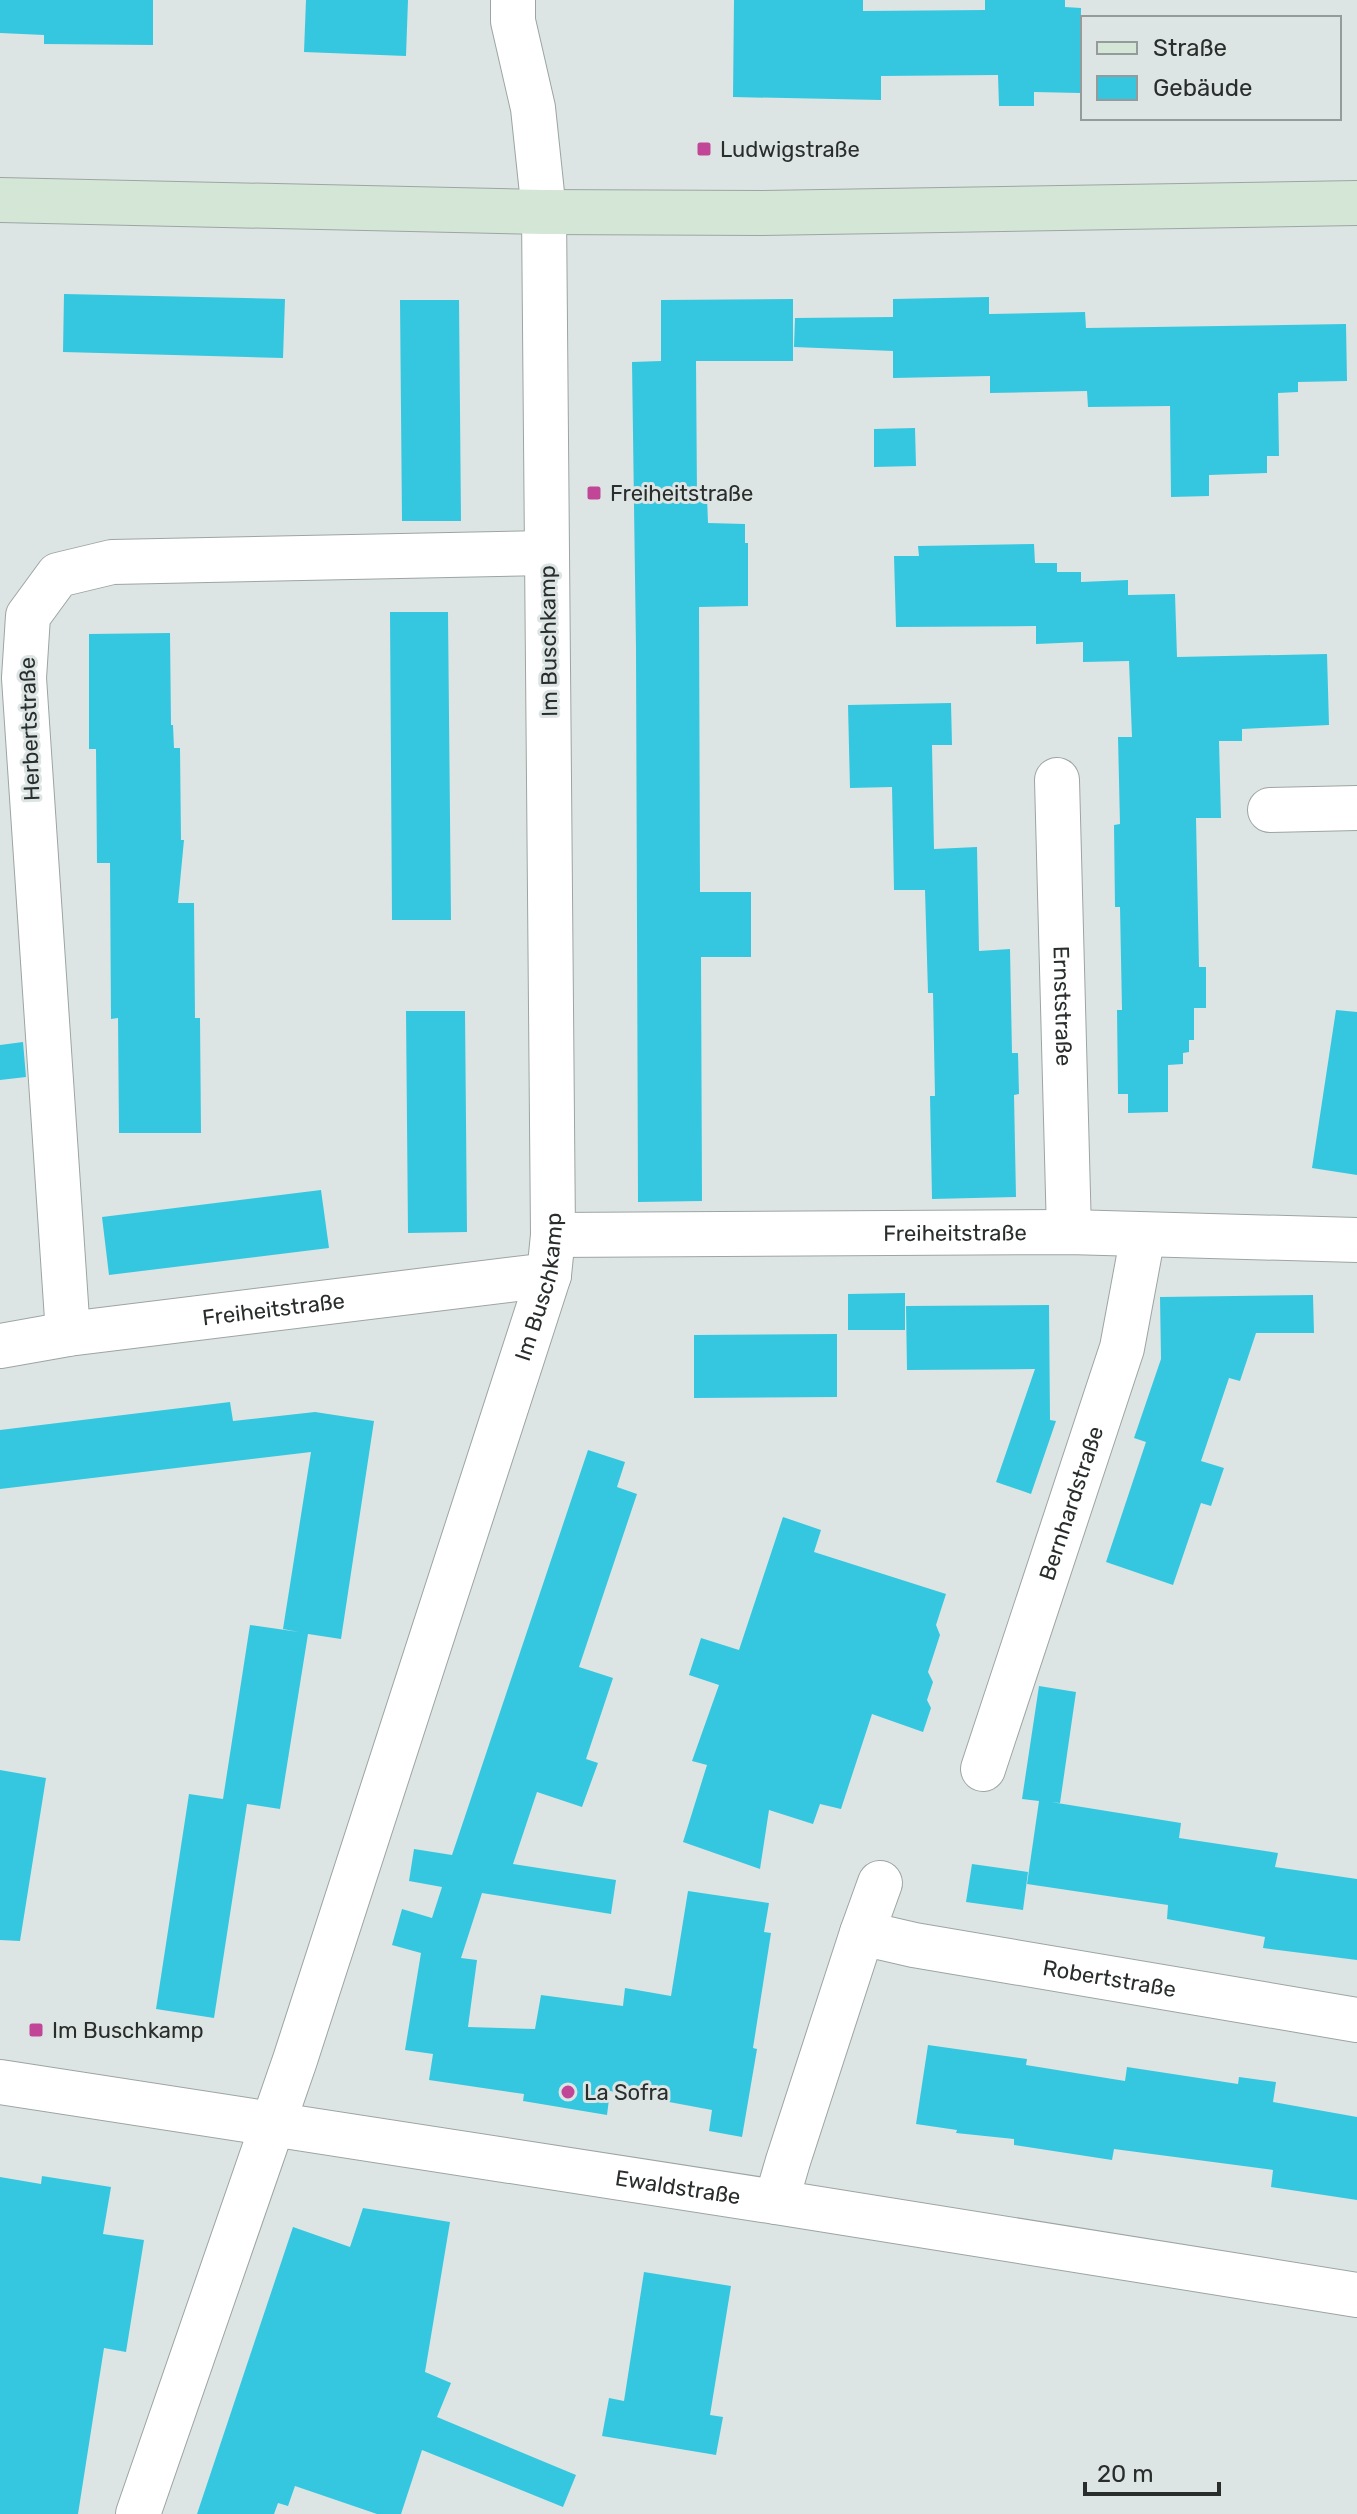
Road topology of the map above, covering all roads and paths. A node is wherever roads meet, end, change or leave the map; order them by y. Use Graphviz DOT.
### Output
graph roads {
  1 [pos="513,0"];
  2 [pos="0,200"];
  3 [pos="1357,203"];
  4 [pos="544,212"];
  5 [pos="546,553"];
  6 [pos="1057,780"];
  7 [pos="1357,808"];
  8 [pos="1270,810"];
  9 [pos="1069,1232"];
  10 [pos="1143,1235"];
  11 [pos="1357,1240"];
  12 [pos="551,1255"];
  13 [pos="68,1334"];
  14 [pos="0,1346"];
  15 [pos="983,1769"];
  16 [pos="880,1883"];
  17 [pos="862,1933"];
  18 [pos="1357,2020"];
  19 [pos="0,2082"];
  20 [pos="272,2124"];
  21 [pos="776,2202"];
  22 [pos="1357,2295"];
  23 [pos="138,2514"];
  1 -- 4 [label="street, Im Buschkamp"];
  2 -- 4 [label="main road"];
  3 -- 4 [label="main road"];
  4 -- 5 [label="street, Im Buschkamp"];
  5 -- 12 [label="street, Im Buschkamp"];
  5 -- 13 [label="street, Herbertstraße"];
  6 -- 9 [label="street, Ernststraße"];
  7 -- 8 [label="street"];
  9 -- 10 [label="street, Freiheitstraße"];
  9 -- 12 [label="street, Freiheitstraße"];
  10 -- 11 [label="street, Freiheitstraße"];
  10 -- 15 [label="street, Bernhardstraße"];
  12 -- 13 [label="street, Freiheitstraße"];
  12 -- 20 [label="street, Im Buschkamp"];
  13 -- 14 [label="street, Freiheitstraße"];
  16 -- 17 [label="street"];
  17 -- 18 [label="street, Robertstraße"];
  17 -- 21 [label="street"];
  19 -- 20 [label="street, Ewaldstraße"];
  20 -- 21 [label="street, Ewaldstraße"];
  20 -- 23 [label="street, Im Buschkamp"];
  21 -- 22 [label="street, Ewaldstraße"];
}
